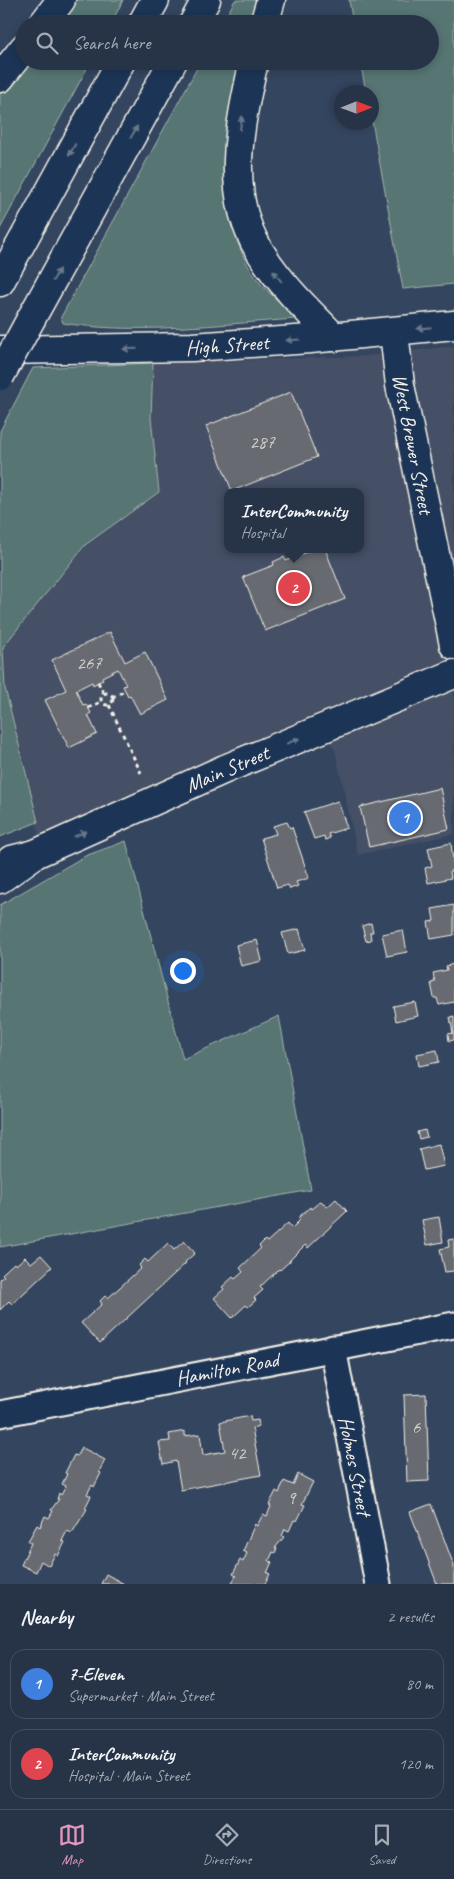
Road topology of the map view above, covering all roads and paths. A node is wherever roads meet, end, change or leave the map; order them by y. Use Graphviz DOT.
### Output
graph roads {
  1 [pos="61,0"];
  2 [pos="155,0"];
  3 [pos="206,0"];
  4 [pos="271,0"];
  5 [pos="49,15"];
  6 [pos="147,15"];
  7 [pos="198,15"];
  8 [pos="267,15"];
  9 [pos="15,59"];
  10 [pos="116,70"];
  11 [pos="168,70"];
  12 [pos="252,70"];
  13 [pos="0,78"];
  14 [pos="0,282"];
  15 [pos="454,325"];
  16 [pos="394,332"];
  17 [pos="334,337"];
  18 [pos="0,350"];
  19 [pos="0,376"];
  20 [pos="454,645"];
  21 [pos="454,674"];
  22 [pos="98,682"];
  23 [pos="125,691"];
  24 [pos="104,694"];
  25 [pos="112,696"];
  26 [pos="101,702"];
  27 [pos="110,705"];
  28 [pos="88,708"];
  29 [pos="141,773"];
  30 [pos="36,854"];
  31 [pos="0,864"];
  32 [pos="0,879"];
  33 [pos="454,1324"];
  34 [pos="333,1348"];
  35 [pos="0,1414"];
  36 [pos="378,1584"];
  1 -- 5 [label="main road"];
  2 -- 6 [label="main road"];
  3 -- 7 [label="main road"];
  4 -- 8 [label="main road"];
  9 -- 13 [label="main road"];
  10 -- 14 [label="main road, one-way"];
  19 -- 11 [label="main road, one-way, bridge"];
  17 -- 12 [label="main road, one-way"];
  15 -- 16 [label="main road, High Street, one-way"];
  16 -- 17 [label="main road, High Street"];
  16 -- 20 [label="main road, West Brewer Street"];
  17 -- 18 [label="main road, High Street, one-way"];
  30 -- 21 [label="main road, Main Street, one-way"];
  22 -- 24 [label="path"];
  23 -- 25 [label="path"];
  24 -- 25 [label="path"];
  24 -- 26 [label="path"];
  25 -- 27 [label="path"];
  26 -- 27 [label="path"];
  26 -- 28 [label="path"];
  27 -- 29 [label="path"];
  30 -- 31 [label="main road, Main Street"];
  30 -- 32 [label="main road"];
  33 -- 34 [label="street, Hamilton Road"];
  34 -- 35 [label="street, Hamilton Road"];
  34 -- 36 [label="street, Holmes Street"];
}
